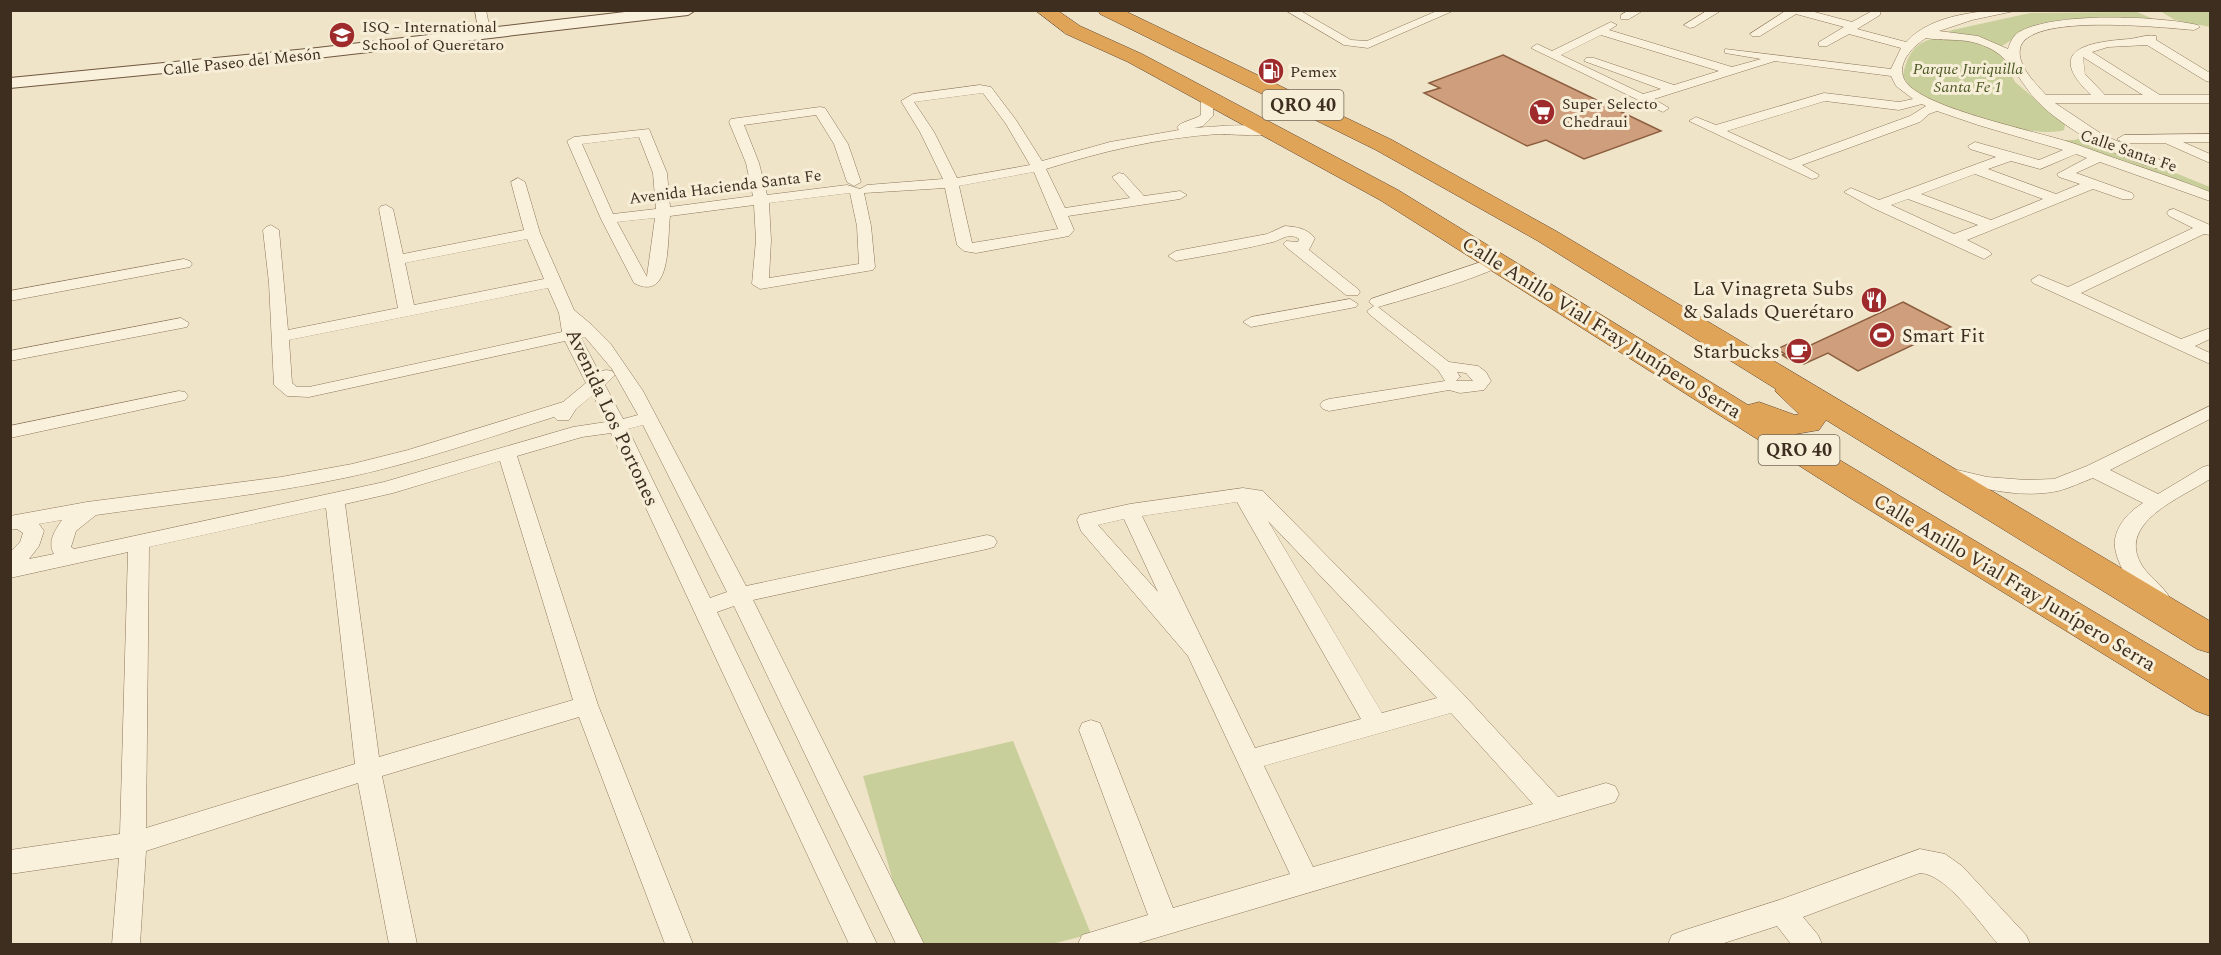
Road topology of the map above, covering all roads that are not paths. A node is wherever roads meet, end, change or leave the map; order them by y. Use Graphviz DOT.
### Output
graph roads {
  1 [pos="480,10"];
  2 [pos="642,10"];
  3 [pos="688,10"];
  4 [pos="1031,10"];
  5 [pos="1044,10"];
  6 [pos="1290,10"];
  7 [pos="1450,10"];
  8 [pos="1639,10"];
  9 [pos="1717,10"];
  10 [pos="1814,10"];
  11 [pos="1943,10"];
  12 [pos="2014,10"];
  13 [pos="1108,11"];
  14 [pos="1791,11"];
  15 [pos="2154,12"];
  16 [pos="1876,13"];
  17 [pos="1625,17"];
  18 [pos="1962,19"];
  19 [pos="1690,25"];
  20 [pos="1854,26"];
  21 [pos="1073,30"];
  22 [pos="485,32"];
  23 [pos="1756,34"];
  24 [pos="1920,36"];
  25 [pos="1823,44"];
  26 [pos="1908,46"];
  27 [pos="1537,48"];
  28 [pos="2082,51"];
  29 [pos="1556,53"];
  30 [pos="1778,57"];
  31 [pos="1135,58"];
  32 [pos="2012,58"];
  33 [pos="1708,62"];
  34 [pos="2075,62"];
  35 [pos="1221,66"];
  36 [pos="2107,66"];
  37 [pos="1731,71"];
  38 [pos="1895,73"];
  39 [pos="2211,78"];
  40 [pos="10,81"];
  41 [pos="1672,88"];
  42 [pos="1207,97"];
  43 [pos="1642,98"];
  44 [pos="2042,99"];
  45 [pos="2102,99"];
  46 [pos="2157,99"];
  47 [pos="2211,99"];
  48 [pos="1922,106"];
  49 [pos="1664,108"];
  50 [pos="1202,121"];
  51 [pos="1696,122"];
  52 [pos="2082,127"];
  53 [pos="1215,129"];
  54 [pos="1715,130"];
  55 [pos="1270,131"];
  56 [pos="2037,137"];
  57 [pos="2211,138"];
  58 [pos="1139,139"];
  59 [pos="2124,139"];
  60 [pos="2163,139"];
  61 [pos="1975,146"];
  62 [pos="2077,150"];
  63 [pos="2008,157"];
  64 [pos="2099,157"];
  65 [pos="2211,159"];
  66 [pos="1038,163"];
  67 [pos="1789,165"];
  68 [pos="1974,169"];
  69 [pos="1812,175"];
  70 [pos="1119,177"];
  71 [pos="951,180"];
  72 [pos="518,182"];
  73 [pos="2211,184"];
  74 [pos="2091,185"];
  75 [pos="858,187"];
  76 [pos="1851,192"];
  77 [pos="1908,194"];
  78 [pos="1180,195"];
  79 [pos="2127,196"];
  80 [pos="2211,196"];
  81 [pos="2057,199"];
  82 [pos="762,200"];
  83 [pos="1140,201"];
  84 [pos="1878,205"];
  85 [pos="386,209"];
  86 [pos="663,211"];
  87 [pos="1060,213"];
  88 [pos="2174,213"];
  89 [pos="608,219"];
  90 [pos="1991,225"];
  91 [pos="2208,229"];
  92 [pos="271,230"];
  93 [pos="532,233"];
  94 [pos="1954,240"];
  95 [pos="1984,254"];
  96 [pos="1176,256"];
  97 [pos="395,260"];
  98 [pos="1499,261"];
  99 [pos="184,264"];
  100 [pos="2039,280"];
  101 [pos="553,282"];
  102 [pos="2069,293"];
  103 [pos="10,296"];
  104 [pos="1351,298"];
  105 [pos="1378,301"];
  106 [pos="407,311"];
  107 [pos="1674,315"];
  108 [pos="1251,322"];
  109 [pos="181,323"];
  110 [pos="576,326"];
  111 [pos="2211,333"];
  112 [pos="1618,336"];
  113 [pos="280,337"];
  114 [pos="2182,345"];
  115 [pos="10,356"];
  116 [pos="2211,359"];
  117 [pos="620,367"];
  118 [pos="1445,367"];
  119 [pos="596,383"];
  120 [pos="1450,386"];
  121 [pos="179,396"];
  122 [pos="1329,405"];
  123 [pos="569,406"];
  124 [pos="2211,412"];
  125 [pos="647,418"];
  126 [pos="617,426"];
  127 [pos="580,430"];
  128 [pos="10,432"];
  129 [pos="421,453"];
  130 [pos="507,453"];
  131 [pos="388,462"];
  132 [pos="1935,471"];
  133 [pos="2094,471"];
  134 [pos="2211,471"];
  135 [pos="426,478"];
  136 [pos="386,488"];
  137 [pos="1243,495"];
  138 [pos="335,501"];
  139 [pos="2157,502"];
  140 [pos="91,508"];
  141 [pos="1130,511"];
  142 [pos="16,522"];
  143 [pos="987,542"];
  144 [pos="139,544"];
  145 [pos="70,558"];
  146 [pos="10,563"];
  147 [pos="10,571"];
  148 [pos="741,595"];
  149 [pos="703,609"];
  150 [pos="2198,631"];
  151 [pos="1196,650"];
  152 [pos="2211,700"];
  153 [pos="1456,702"];
  154 [pos="586,705"];
  155 [pos="1376,724"];
  156 [pos="1091,730"];
  157 [pos="1249,760"];
  158 [pos="368,770"];
  159 [pos="1606,794"];
  160 [pos="1553,809"];
  161 [pos="133,844"];
  162 [pos="10,862"];
  163 [pos="1307,882"];
  164 [pos="1782,912"];
  165 [pos="1165,923"];
  166 [pos="903,942"];
  167 [pos="126,945"];
  168 [pos="403,945"];
  169 [pos="679,945"];
  170 [pos="863,945"];
  171 [pos="1092,945"];
  172 [pos="1682,945"];
  173 [pos="1808,945"];
  174 [pos="2016,945"];
  1 -- 22 [label="street"];
  2 -- 22 [label="main road, Calle Paseo del Mesón"];
  3 -- 22 [label="main road, Calle Paseo del Mesón"];
  4 -- 21 [label="highway"];
  5 -- 21 [label="highway, Calle Anillo Vial Fray Junípero Serra / QRO 40"];
  6 -- 7 [label="street"];
  8 -- 17 [label="street"];
  9 -- 19 [label="street"];
  10 -- 20 [label="street"];
  11 -- 18 [label="street"];
  12 -- 18 [label="street"];
  13 -- 35 [label="highway, QRO 40"];
  14 -- 20 [label="street"];
  14 -- 23 [label="street"];
  15 -- 32 [label="street"];
  16 -- 20 [label="street"];
  18 -- 24 [label="street"];
  20 -- 25 [label="street"];
  20 -- 26 [label="street"];
  21 -- 31 [label="highway, Calle Anillo Vial Fray Junípero Serra / QRO 40"];
  22 -- 40 [label="main road, Calle Paseo del Mesón"];
  24 -- 26 [label="street"];
  24 -- 32 [label="street"];
  26 -- 38 [label="street"];
  27 -- 29 [label="street"];
  28 -- 34 [label="street"];
  28 -- 36 [label="street"];
  28 -- 39 [label="street"];
  29 -- 33 [label="street"];
  29 -- 41 [label="street"];
  29 -- 43 [label="street"];
  30 -- 33 [label="street"];
  30 -- 37 [label="street"];
  30 -- 38 [label="street"];
  31 -- 35 [label="highway"];
  31 -- 42 [label="highway, Calle Anillo Vial Fray Junípero Serra / QRO 40"];
  32 -- 44 [label="street, Calle Santa Fe"];
  33 -- 37 [label="street"];
  34 -- 36 [label="street"];
  34 -- 45 [label="street"];
  35 -- 107 [label="highway, QRO 40"];
  36 -- 46 [label="street"];
  37 -- 41 [label="street"];
  38 -- 48 [label="street"];
  41 -- 43 [label="street"];
  42 -- 50 [label="street"];
  42 -- 55 [label="highway, Calle Anillo Vial Fray Junípero Serra / QRO 40"];
  43 -- 49 [label="street"];
  44 -- 45 [label="street"];
  44 -- 52 [label="street, Calle Santa Fe"];
  45 -- 46 [label="street"];
  46 -- 47 [label="street"];
  48 -- 54 [label="street"];
  48 -- 56 [label="street, Calle Santa Fe"];
  48 -- 67 [label="street"];
  50 -- 53 [label="street"];
  50 -- 58 [label="street, Avenida Hacienda Santa Fe"];
  51 -- 54 [label="street"];
  52 -- 56 [label="street, Calle Santa Fe"];
  52 -- 73 [label="street, Calle Santa Fe"];
  53 -- 55 [label="street, Avenida Hacienda Santa Fe"];
  53 -- 58 [label="street, Avenida Hacienda Santa Fe"];
  54 -- 67 [label="street"];
  55 -- 98 [label="highway, Calle Anillo Vial Fray Junípero Serra / QRO 40"];
  56 -- 62 [label="street, Calle Santa Fe"];
  57 -- 60 [label="street"];
  58 -- 66 [label="street, Avenida Hacienda Santa Fe"];
  59 -- 60 [label="street"];
  60 -- 65 [label="street"];
  61 -- 63 [label="street"];
  62 -- 63 [label="street"];
  62 -- 64 [label="street, Calle Santa Fe"];
  63 -- 68 [label="street"];
  64 -- 74 [label="street"];
  64 -- 80 [label="street, Calle Santa Fe"];
  66 -- 71 [label="street, Avenida Hacienda Santa Fe"];
  66 -- 71 [label="street"];
  66 -- 87 [label="street"];
  67 -- 69 [label="street"];
  68 -- 77 [label="street"];
  68 -- 81 [label="street"];
  70 -- 83 [label="street"];
  71 -- 75 [label="street, Avenida Hacienda Santa Fe"];
  71 -- 87 [label="street"];
  72 -- 93 [label="street"];
  74 -- 79 [label="street"];
  74 -- 81 [label="street"];
  75 -- 82 [label="street, Avenida Hacienda Santa Fe"];
  75 -- 82 [label="street"];
  75 -- 82 [label="street"];
  76 -- 84 [label="street"];
  77 -- 84 [label="street"];
  77 -- 90 [label="street"];
  78 -- 83 [label="street"];
  81 -- 90 [label="street"];
  82 -- 86 [label="street, Avenida Hacienda Santa Fe"];
  83 -- 87 [label="street"];
  84 -- 94 [label="street"];
  85 -- 97 [label="street"];
  86 -- 89 [label="street, Avenida Hacienda Santa Fe"];
  86 -- 89 [label="street"];
  86 -- 89 [label="street"];
  88 -- 91 [label="street"];
  90 -- 94 [label="street"];
  91 -- 102 [label="street"];
  92 -- 113 [label="street"];
  93 -- 97 [label="street"];
  93 -- 101 [label="street"];
  94 -- 95 [label="street"];
  96 -- 104 [label="street"];
  97 -- 106 [label="street"];
  98 -- 105 [label="street"];
  98 -- 112 [label="highway, Calle Anillo Vial Fray Junípero Serra / QRO 40"];
  99 -- 103 [label="street"];
  100 -- 102 [label="street"];
  101 -- 106 [label="street"];
  101 -- 110 [label="street"];
  102 -- 114 [label="street"];
  104 -- 105 [label="street"];
  104 -- 108 [label="street"];
  105 -- 118 [label="street"];
  106 -- 113 [label="street"];
  107 -- 112 [label="highway"];
  107 -- 132 [label="highway, QRO 40"];
  109 -- 115 [label="street"];
  110 -- 113 [label="street"];
  110 -- 117 [label="street, Avenida Los Portones"];
  110 -- 119 [label="street, Avenida Los Portones"];
  111 -- 114 [label="street"];
  112 -- 152 [label="highway, Calle Anillo Vial Fray Junípero Serra / QRO 40"];
  114 -- 116 [label="street"];
  117 -- 119 [label="street"];
  117 -- 125 [label="street, Avenida Los Portones"];
  118 -- 120 [label="street"];
  118 -- 120 [label="street"];
  119 -- 123 [label="street"];
  119 -- 126 [label="street, Avenida Los Portones"];
  120 -- 122 [label="street"];
  121 -- 128 [label="street"];
  123 -- 127 [label="street"];
  123 -- 129 [label="street"];
  124 -- 133 [label="street"];
  125 -- 126 [label="street"];
  125 -- 148 [label="street, Avenida Los Portones"];
  126 -- 127 [label="street"];
  126 -- 149 [label="street, Avenida Los Portones"];
  127 -- 130 [label="street"];
  129 -- 131 [label="street"];
  129 -- 135 [label="street"];
  130 -- 135 [label="street"];
  130 -- 154 [label="street"];
  131 -- 136 [label="street"];
  131 -- 140 [label="street"];
  132 -- 133 [label="street"];
  132 -- 150 [label="highway, QRO 40"];
  133 -- 139 [label="street"];
  134 -- 139 [label="street"];
  135 -- 136 [label="street"];
  136 -- 138 [label="street"];
  137 -- 141 [label="street"];
  137 -- 153 [label="street"];
  137 -- 155 [label="street"];
  138 -- 144 [label="street"];
  138 -- 158 [label="street"];
  139 -- 150 [label="street"];
  140 -- 142 [label="street"];
  140 -- 145 [label="street"];
  141 -- 151 [label="street"];
  141 -- 151 [label="street"];
  142 -- 146 [label="street"];
  143 -- 148 [label="street"];
  144 -- 145 [label="street"];
  144 -- 161 [label="street"];
  145 -- 147 [label="street"];
  148 -- 149 [label="street"];
  148 -- 166 [label="street, Avenida Los Portones"];
  149 -- 170 [label="street, Avenida Los Portones"];
  151 -- 157 [label="street"];
  153 -- 155 [label="street"];
  153 -- 160 [label="street"];
  154 -- 158 [label="street"];
  154 -- 169 [label="street"];
  155 -- 157 [label="street"];
  156 -- 165 [label="street"];
  157 -- 163 [label="street"];
  158 -- 161 [label="street"];
  158 -- 168 [label="street"];
  159 -- 160 [label="street"];
  160 -- 163 [label="street"];
  161 -- 162 [label="street"];
  161 -- 167 [label="street"];
  163 -- 165 [label="street"];
  164 -- 172 [label="street"];
  164 -- 173 [label="street"];
  164 -- 174 [label="street"];
  165 -- 171 [label="street"];
}
